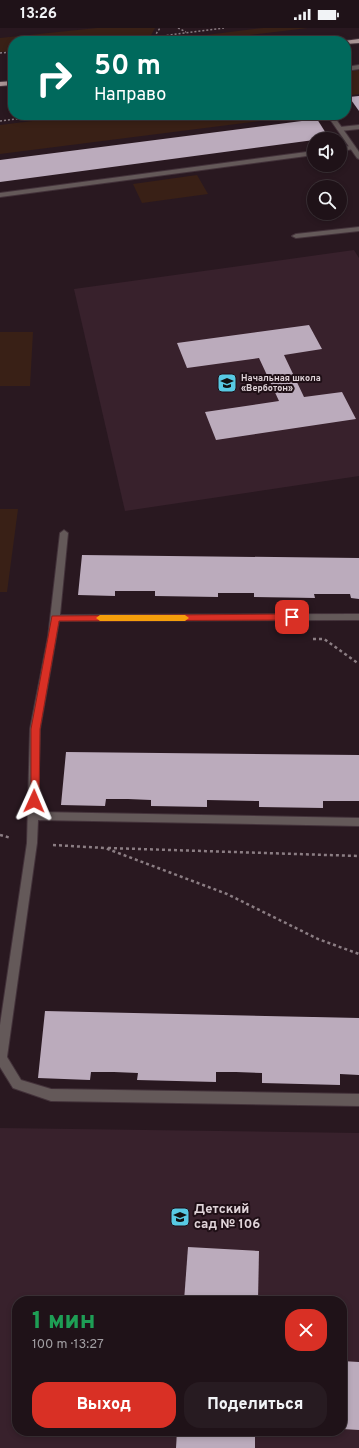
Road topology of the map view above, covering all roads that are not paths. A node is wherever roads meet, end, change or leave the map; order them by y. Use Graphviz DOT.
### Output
graph roads {
  1 [pos="334,120"];
  2 [pos="359,127"];
  3 [pos="340,129"];
  4 [pos="347,148"];
  5 [pos="352,148"];
  6 [pos="307,154"];
  7 [pos="359,157"];
  8 [pos="0,195"];
  9 [pos="359,229"];
  10 [pos="296,236"];
  11 [pos="64,533"];
  12 [pos="359,617"];
  13 [pos="55,618"];
  14 [pos="34,816"];
  15 [pos="359,822"];
  16 [pos="359,1100"];
  1 -- 3 [label="street"];
  2 -- 3 [label="street"];
  3 -- 5 [label="street"];
  4 -- 5 [label="street"];
  5 -- 7 [label="street"];
  6 -- 8 [label="street"];
  9 -- 10 [label="street"];
  11 -- 13 [label="street"];
  12 -- 13 [label="street"];
  13 -- 14 [label="street"];
  14 -- 15 [label="street"];
  14 -- 16 [label="street"];
}
